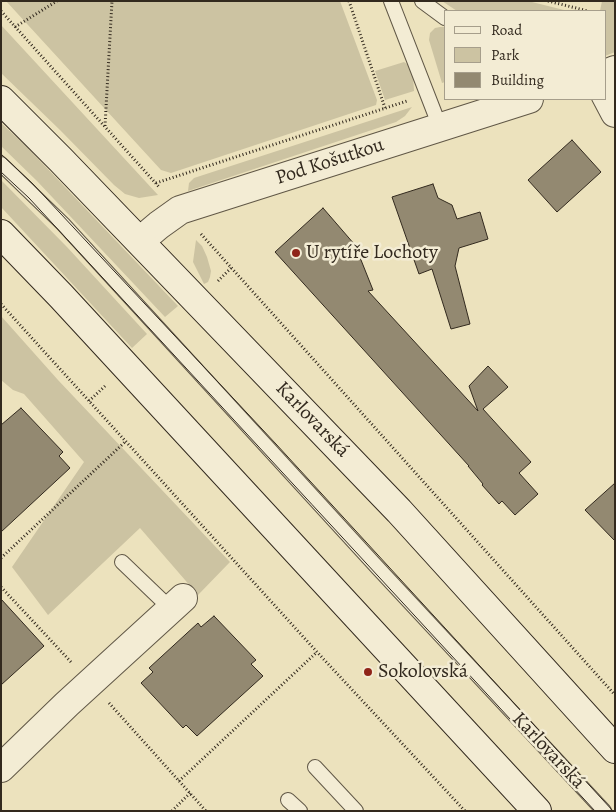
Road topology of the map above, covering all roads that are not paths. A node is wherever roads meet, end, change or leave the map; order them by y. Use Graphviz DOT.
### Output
graph roads {
  1 [pos="391,1"];
  2 [pos="422,1"];
  3 [pos="444,17"];
  4 [pos="606,96"];
  5 [pos="1,100"];
  6 [pos="526,100"];
  7 [pos="615,113"];
  8 [pos="440,127"];
  9 [pos="1,164"];
  10 [pos="1,234"];
  11 [pos="140,241"];
  12 [pos="122,562"];
  13 [pos="177,604"];
  14 [pos="615,749"];
  15 [pos="315,767"];
  16 [pos="1,768"];
  17 [pos="288,800"];
  18 [pos="300,811"];
  19 [pos="356,811"];
  20 [pos="537,811"];
  21 [pos="604,811"];
  1 -- 8 [label="lane"];
  2 -- 3 [label="lane"];
  4 -- 7 [label="main road"];
  5 -- 11 [label="main road, Karlovarská"];
  6 -- 8 [label="main road, Pod Košutkou"];
  8 -- 11 [label="main road, Pod Košutkou"];
  9 -- 21 [label="lane, Karlovarská"];
  10 -- 20 [label="main road"];
  11 -- 14 [label="main road, Karlovarská"];
  12 -- 13 [label="lane"];
  13 -- 16 [label="main road"];
  15 -- 19 [label="lane"];
  17 -- 18 [label="lane"];
}
